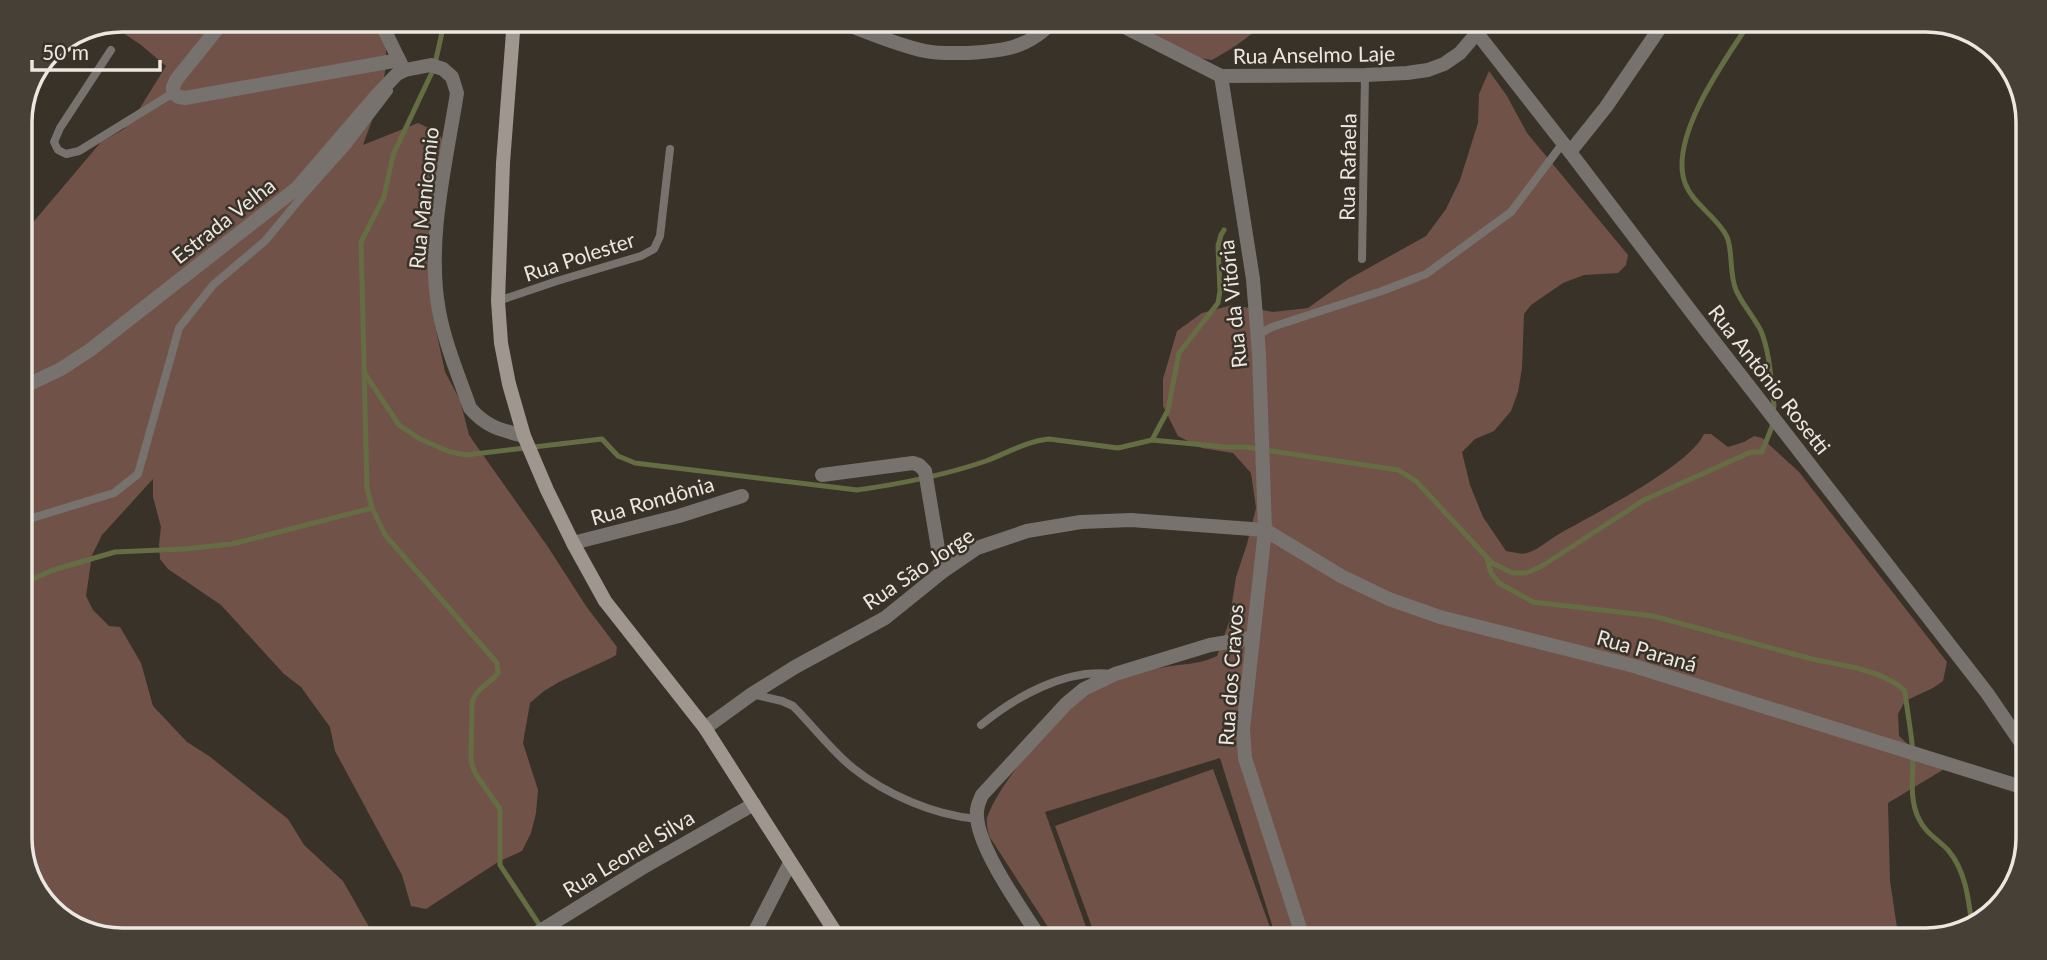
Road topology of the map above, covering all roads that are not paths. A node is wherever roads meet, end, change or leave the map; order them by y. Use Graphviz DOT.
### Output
graph roads {
  1 [pos="215,32"];
  2 [pos="386,32"];
  3 [pos="513,32"];
  4 [pos="869,32"];
  5 [pos="1043,32"];
  6 [pos="1135,32"];
  7 [pos="1657,32"];
  8 [pos="1477,33"];
  9 [pos="111,50"];
  10 [pos="402,65"];
  11 [pos="431,65"];
  12 [pos="1365,75"];
  13 [pos="1221,76"];
  14 [pos="173,93"];
  15 [pos="1567,147"];
  16 [pos="670,149"];
  17 [pos="1362,259"];
  18 [pos="498,301"];
  19 [pos="1258,335"];
  20 [pos="32,383"];
  21 [pos="524,436"];
  22 [pos="822,475"];
  23 [pos="742,496"];
  24 [pos="32,518"];
  25 [pos="1265,530"];
  26 [pos="573,543"];
  27 [pos="942,572"];
  28 [pos="1252,638"];
  29 [pos="1115,674"];
  30 [pos="752,694"];
  31 [pos="981,724"];
  32 [pos="705,728"];
  33 [pos="2016,735"];
  34 [pos="2016,785"];
  35 [pos="754,804"];
  36 [pos="977,819"];
  37 [pos="790,863"];
  38 [pos="545,928"];
  39 [pos="757,928"];
  40 [pos="832,928"];
  41 [pos="1034,928"];
  42 [pos="1300,928"];
  1 -- 14 [label="street"];
  2 -- 10 [label="street"];
  3 -- 18 [label="main road"];
  4 -- 5 [label="street"];
  6 -- 13 [label="street, Rua Anselmo Laje"];
  7 -- 15 [label="street"];
  8 -- 12 [label="street, Rua Anselmo Laje"];
  8 -- 15 [label="street, Rua Antônio Rosetti"];
  9 -- 14 [label="lane"];
  10 -- 11 [label="street, Estrada Velha"];
  10 -- 14 [label="street"];
  10 -- 20 [label="street, Estrada Velha"];
  10 -- 24 [label="lane"];
  11 -- 21 [label="street, Rua Manicomio"];
  12 -- 13 [label="street, Rua Anselmo Laje"];
  12 -- 17 [label="lane, Rua Rafaela"];
  13 -- 19 [label="street, Rua da Vitória"];
  15 -- 19 [label="lane"];
  15 -- 33 [label="street, Rua Antônio Rosetti"];
  16 -- 18 [label="lane, Rua Polester"];
  18 -- 21 [label="main road"];
  19 -- 25 [label="street, Rua da Vitória"];
  21 -- 26 [label="main road"];
  22 -- 27 [label="street"];
  23 -- 26 [label="street, Rua Rondônia"];
  25 -- 27 [label="street, Rua São Jorge"];
  25 -- 28 [label="street, Rua dos Cravos"];
  25 -- 34 [label="street, Rua Paraná"];
  26 -- 32 [label="main road"];
  27 -- 30 [label="street, Rua São Jorge"];
  28 -- 29 [label="street"];
  28 -- 42 [label="street, Rua dos Cravos"];
  29 -- 31 [label="lane"];
  29 -- 36 [label="street"];
  30 -- 32 [label="street, Rua São Jorge"];
  30 -- 36 [label="lane"];
  32 -- 35 [label="main road"];
  35 -- 37 [label="main road"];
  35 -- 38 [label="street, Rua Leonel Silva"];
  36 -- 41 [label="street"];
  37 -- 39 [label="street"];
  37 -- 40 [label="main road"];
}
